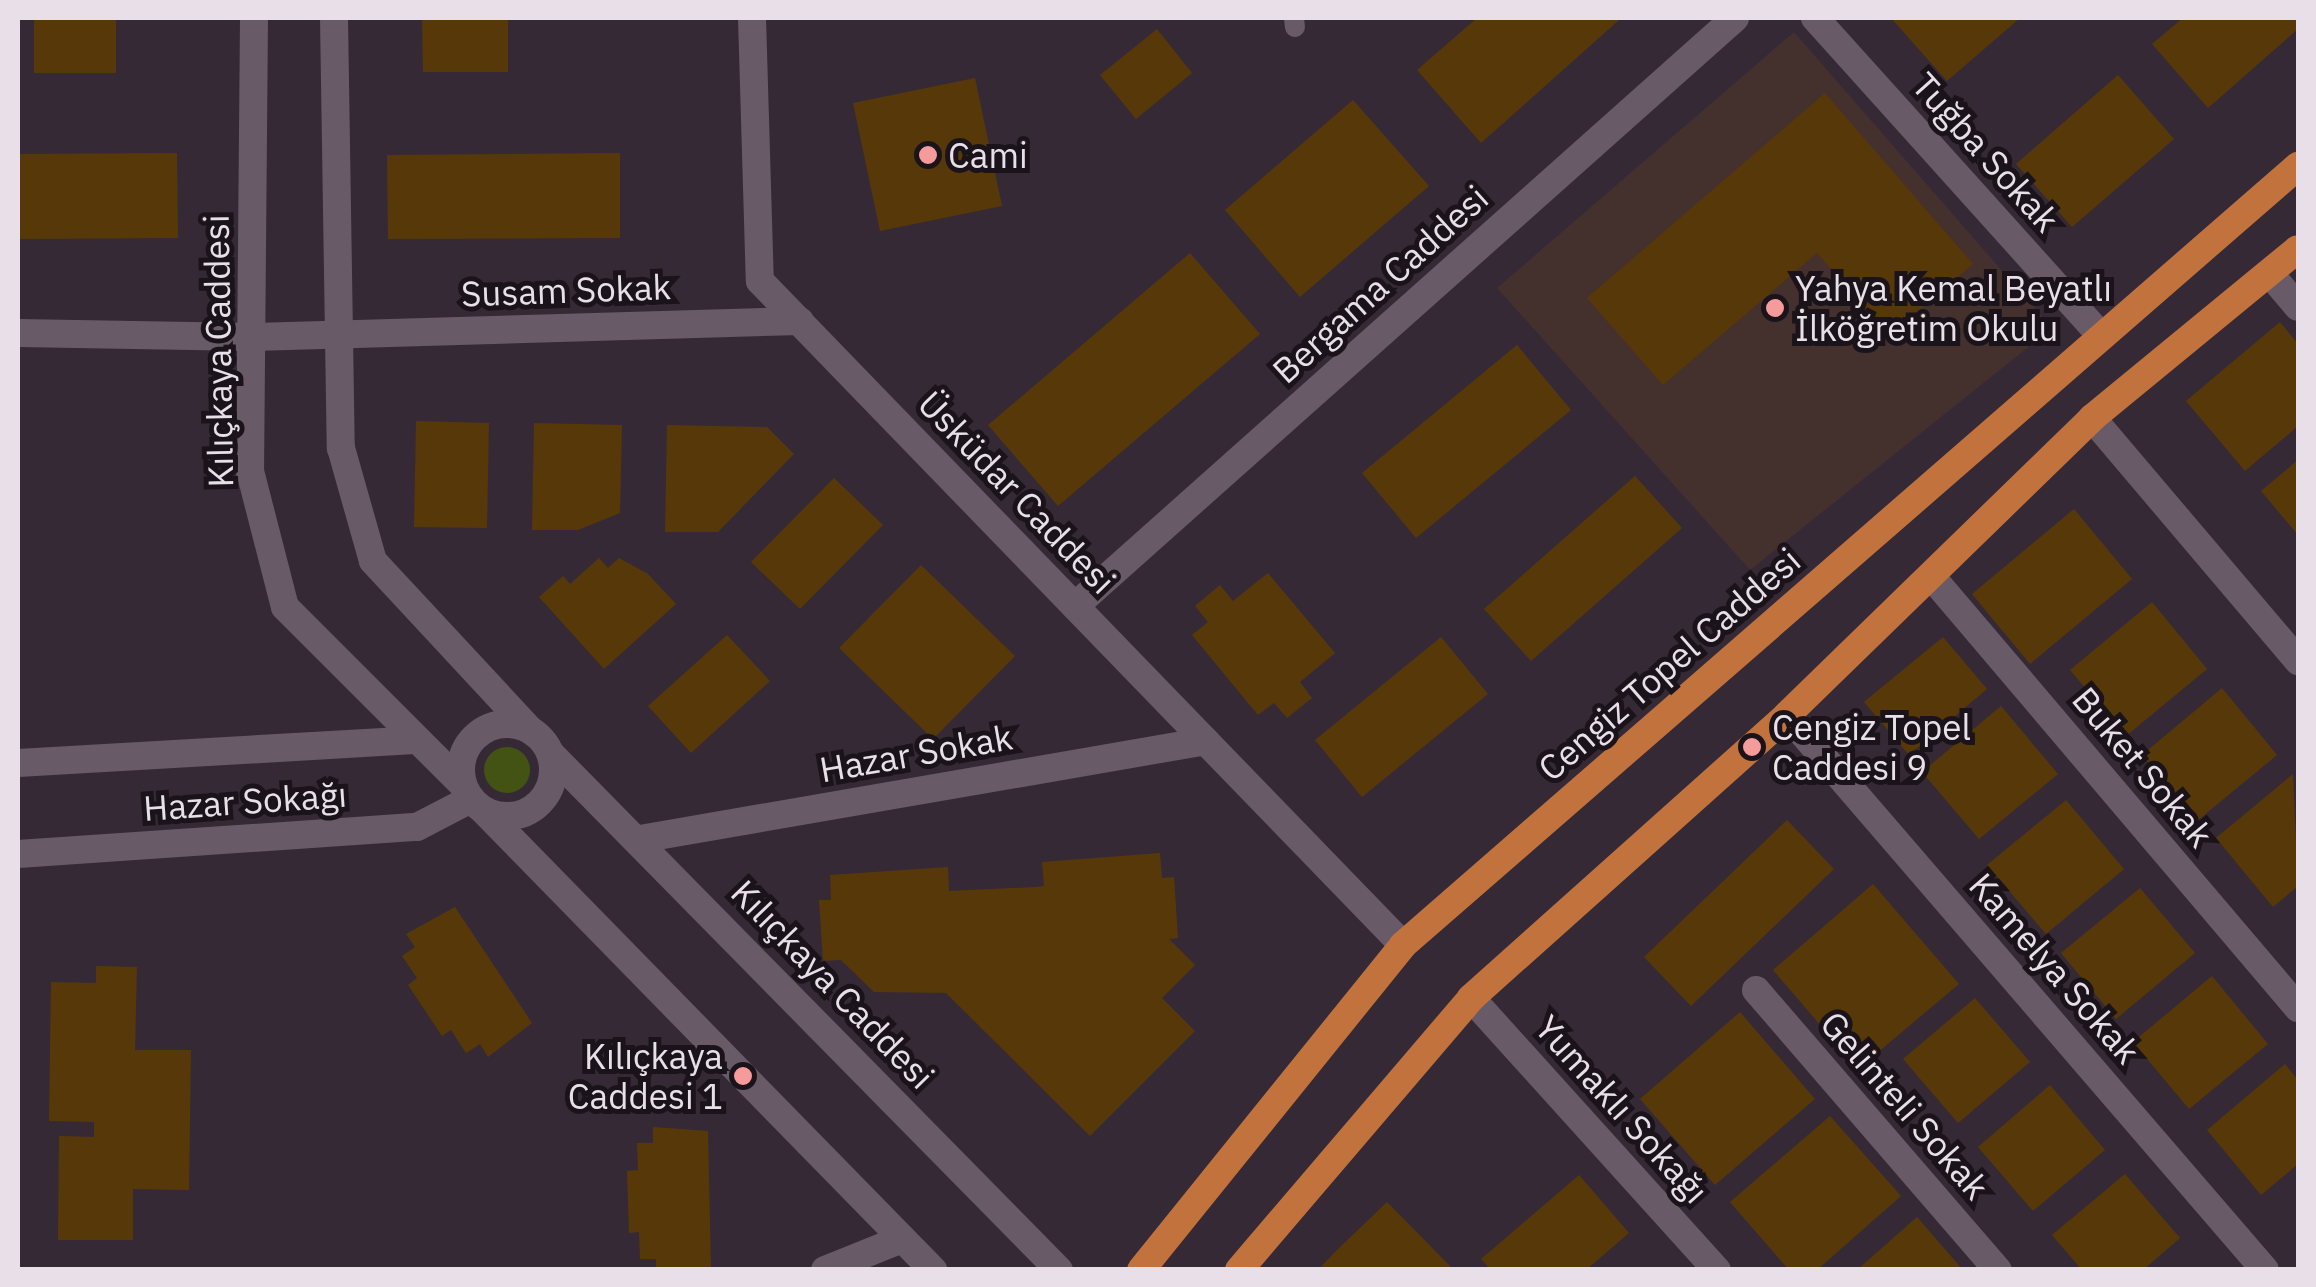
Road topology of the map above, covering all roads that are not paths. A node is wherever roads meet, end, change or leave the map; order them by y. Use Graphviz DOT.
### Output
graph roads {
  1 [pos="254,18"];
  2 [pos="334,18"];
  3 [pos="752,18"];
  4 [pos="1735,18"];
  5 [pos="1815,18"];
  6 [pos="2298,166"];
  7 [pos="2298,249"];
  8 [pos="2270,274"];
  9 [pos="2298,308"];
  10 [pos="800,321"];
  11 [pos="18,333"];
  12 [pos="335,334"];
  13 [pos="2101,336"];
  14 [pos="250,337"];
  15 [pos="2092,418"];
  16 [pos="1931,576"];
  17 [pos="1075,606"];
  18 [pos="2298,661"];
  19 [pos="1788,715"];
  20 [pos="530,730"];
  21 [pos="414,740"];
  22 [pos="1206,741"];
  23 [pos="550,754"];
  24 [pos="18,763"];
  25 [pos="472,798"];
  26 [pos="640,839"];
  27 [pos="18,854"];
  28 [pos="1403,945"];
  29 [pos="1756,990"];
  30 [pos="1471,998"];
  31 [pos="2298,1008"];
  32 [pos="902,1238"];
  33 [pos="825,1270"];
  34 [pos="933,1270"];
  35 [pos="1059,1270"];
  36 [pos="1141,1270"];
  37 [pos="1239,1270"];
  38 [pos="1717,1270"];
  39 [pos="1998,1270"];
  40 [pos="2265,1270"];
  1 -- 14 [label="street, Kılıçkaya Caddesi"];
  2 -- 12 [label="street"];
  3 -- 10 [label="street, Üsküdar Caddesi"];
  4 -- 17 [label="street, Bergama Caddesi"];
  5 -- 13 [label="street, Tuğba Sokak"];
  6 -- 13 [label="main road, Cengiz Topel Caddesi"];
  7 -- 8 [label="main road"];
  8 -- 9 [label="street"];
  8 -- 15 [label="main road"];
  10 -- 12 [label="street, Susam Sokak"];
  10 -- 17 [label="street, Üsküdar Caddesi"];
  11 -- 14 [label="street, Susam Sokak"];
  12 -- 14 [label="street, Susam Sokak"];
  12 -- 20 [label="street"];
  13 -- 28 [label="main road, Cengiz Topel Caddesi"];
  14 -- 21 [label="street, Kılıçkaya Caddesi"];
  15 -- 16 [label="main road"];
  15 -- 18 [label="street"];
  16 -- 19 [label="main road"];
  16 -- 31 [label="street, Buket Sokak"];
  17 -- 22 [label="street, Üsküdar Caddesi"];
  19 -- 30 [label="main road"];
  19 -- 40 [label="street, Kamelya Sokak"];
  20 -- 23 [label="street"];
  20 -- 25 [label="street"];
  21 -- 24 [label="street, Hazar Sokağı"];
  21 -- 25 [label="street, Kılıçkaya Caddesi"];
  22 -- 26 [label="street, Hazar Sokak"];
  22 -- 28 [label="street, Üsküdar Caddesi"];
  23 -- 25 [label="street"];
  23 -- 26 [label="street, Kılıçkaya Caddesi"];
  25 -- 27 [label="street, Hazar Sokağı"];
  25 -- 32 [label="street, Kılıçkaya Caddesi"];
  26 -- 35 [label="street, Kılıçkaya Caddesi"];
  28 -- 36 [label="main road, Cengiz Topel Caddesi"];
  29 -- 39 [label="street, Gelinteli Sokak"];
  30 -- 37 [label="main road"];
  30 -- 38 [label="street, Yumaklı Sokağı"];
  32 -- 33 [label="street"];
  32 -- 34 [label="street, Kılıçkaya Caddesi"];
}
